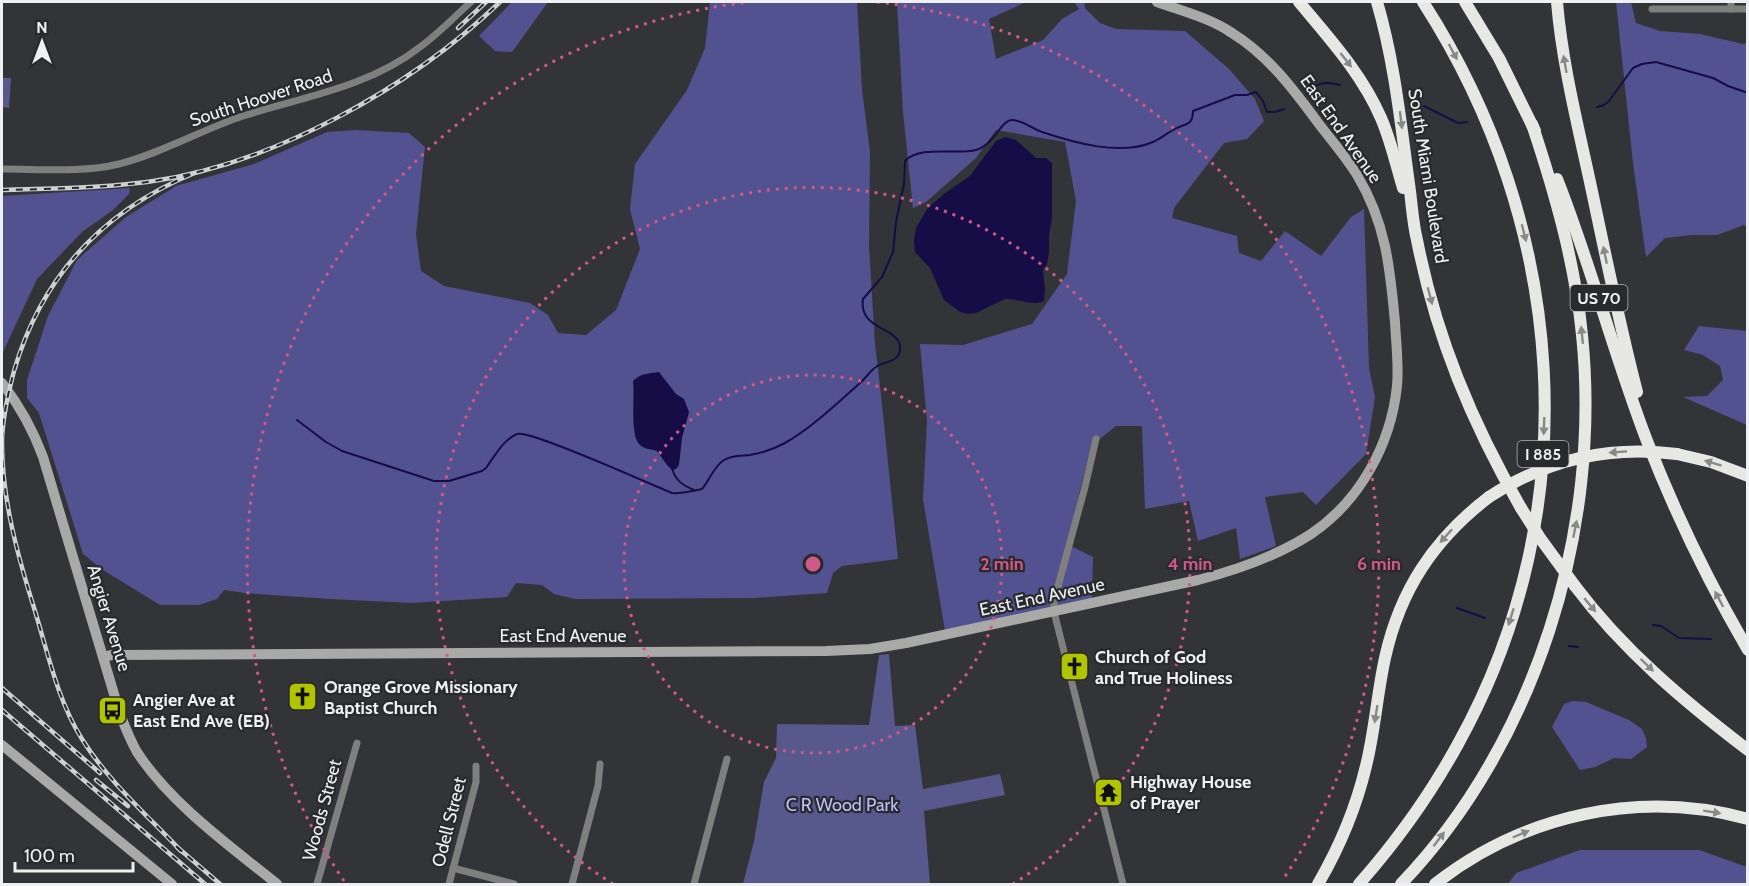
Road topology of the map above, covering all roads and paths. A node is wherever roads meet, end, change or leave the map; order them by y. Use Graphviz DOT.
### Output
graph roads {
  1 [pos="471,2"];
  2 [pos="1157,2"];
  3 [pos="1299,2"];
  4 [pos="1377,2"];
  5 [pos="1423,2"];
  6 [pos="1465,2"];
  7 [pos="1557,2"];
  8 [pos="1731,5"];
  9 [pos="1652,9"];
  10 [pos="1748,9"];
  11 [pos="1532,124"];
  12 [pos="2,169"];
  13 [pos="1416,239"];
  14 [pos="2,383"];
  15 [pos="1096,439"];
  16 [pos="1660,474"];
  17 [pos="1748,476"];
  18 [pos="1054,612"];
  19 [pos="1748,650"];
  20 [pos="104,657"];
  21 [pos="357,743"];
  22 [pos="2,745"];
  23 [pos="1748,750"];
  24 [pos="727,759"];
  25 [pos="600,764"];
  26 [pos="476,766"];
  27 [pos="1748,819"];
  28 [pos="453,868"];
  29 [pos="172,885"];
  30 [pos="277,885"];
  31 [pos="317,885"];
  32 [pos="449,885"];
  33 [pos="514,885"];
  34 [pos="572,885"];
  35 [pos="694,885"];
  36 [pos="1123,885"];
  37 [pos="1318,885"];
  38 [pos="1359,885"];
  39 [pos="1401,885"];
  40 [pos="1435,885"];
  1 -- 12 [label="street, South Hoover Road"];
  2 -- 18 [label="street, East End Avenue"];
  3 -- 13 [label="highway, one-way"];
  4 -- 13 [label="highway, South Miami Boulevard, one-way"];
  5 -- 38 [label="highway, I 885, one-way"];
  6 -- 11 [label="highway, I 885"];
  16 -- 7 [label="highway, one-way"];
  8 -- 9 [label="street"];
  8 -- 10 [label="street"];
  11 -- 16 [label="highway, US 70"];
  39 -- 11 [label="highway, I 885, one-way"];
  13 -- 23 [label="highway, South Miami Boulevard, one-way, bridge"];
  14 -- 20 [label="street, Angier Avenue"];
  15 -- 18 [label="street"];
  19 -- 16 [label="highway, US 70, one-way"];
  17 -- 37 [label="highway, one-way, bridge"];
  18 -- 20 [label="street, East End Avenue"];
  18 -- 36 [label="street"];
  20 -- 30 [label="street, Angier Avenue"];
  21 -- 31 [label="street, Woods Street"];
  22 -- 29 [label="street"];
  24 -- 35 [label="street"];
  25 -- 34 [label="street"];
  26 -- 28 [label="street, Odell Street"];
  40 -- 27 [label="highway, one-way"];
  28 -- 32 [label="street, Odell Street"];
  28 -- 33 [label="street"];
}
